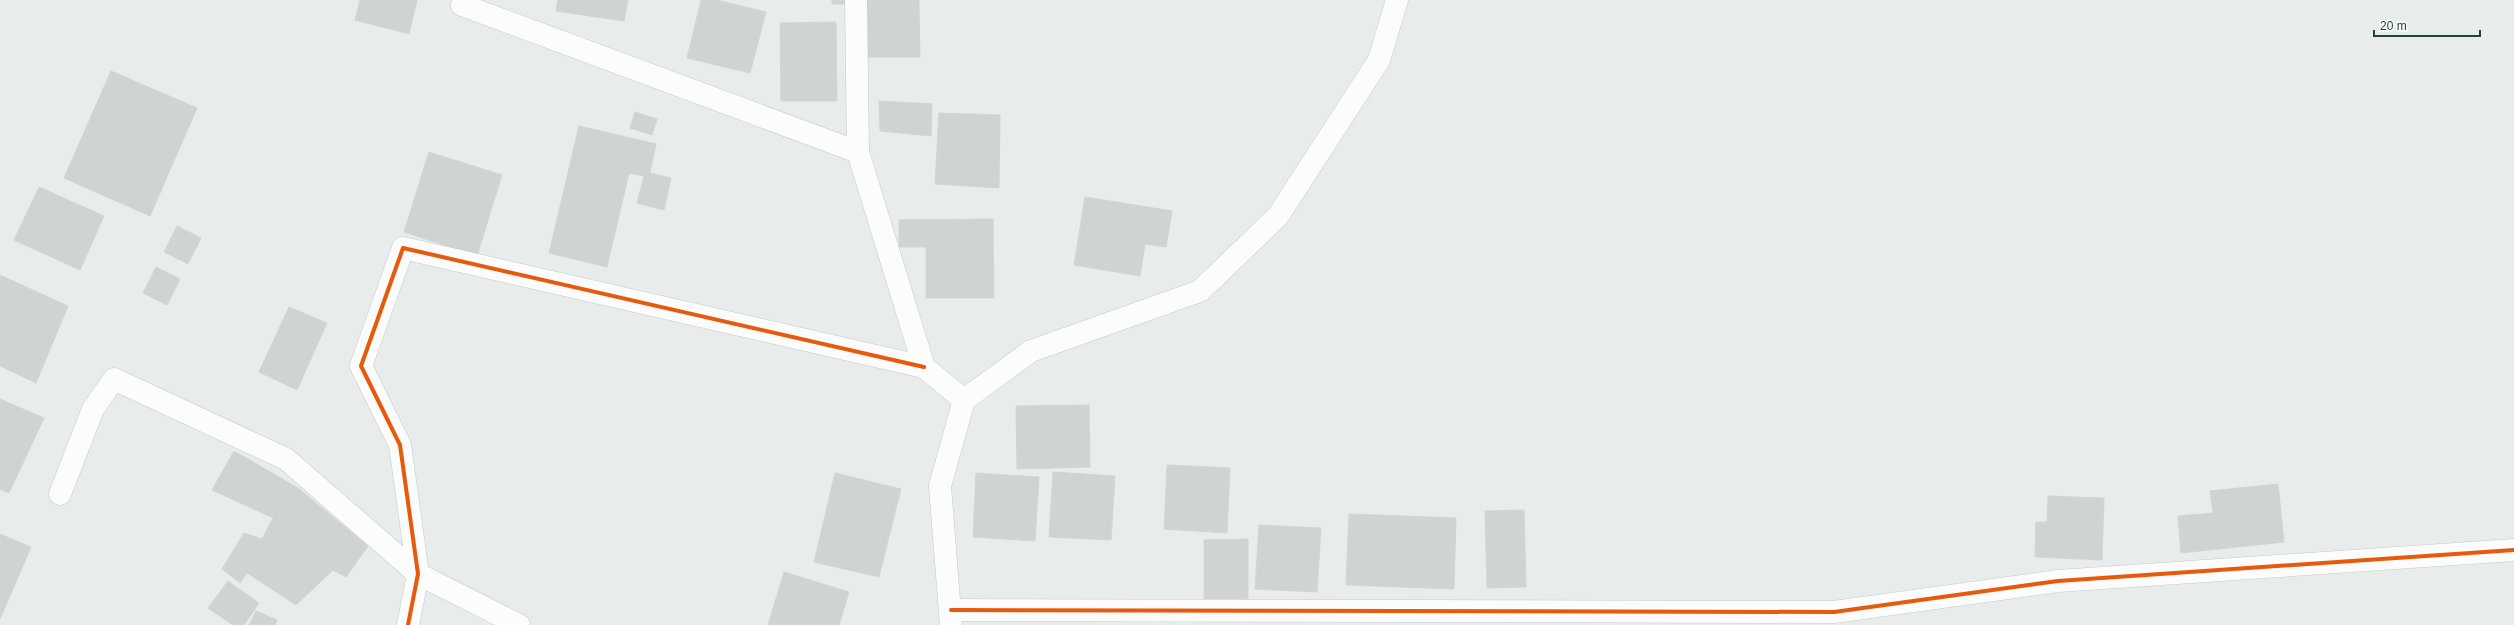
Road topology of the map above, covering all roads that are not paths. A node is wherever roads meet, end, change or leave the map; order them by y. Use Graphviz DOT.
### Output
graph roads {
  1 [pos="856,0"];
  2 [pos="1397,0"];
  3 [pos="462,5"];
  4 [pos="858,152"];
  5 [pos="924,367"];
  6 [pos="964,400"];
  7 [pos="60,494"];
  8 [pos="2514,550"];
  9 [pos="418,574"];
  10 [pos="951,617"];
  11 [pos="408,625"];
  12 [pos="519,625"];
  1 -- 4 [label="street"];
  2 -- 6 [label="street"];
  3 -- 4 [label="street"];
  4 -- 5 [label="street"];
  5 -- 6 [label="street"];
  5 -- 9 [label="street"];
  6 -- 10 [label="street"];
  7 -- 9 [label="street"];
  8 -- 10 [label="street"];
  9 -- 11 [label="street"];
  9 -- 12 [label="street"];
}
